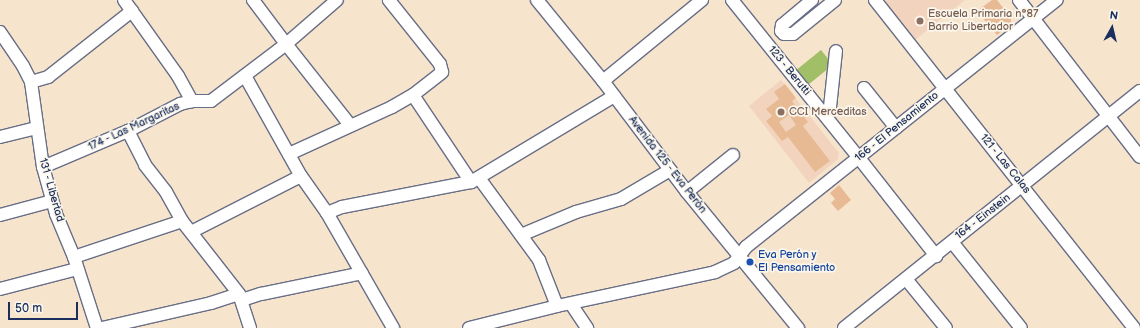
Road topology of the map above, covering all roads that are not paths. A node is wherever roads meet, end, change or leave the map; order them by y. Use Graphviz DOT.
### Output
graph roads {
  1 [pos="124,0"];
  2 [pos="253,0"];
  3 [pos="337,0"];
  4 [pos="389,0"];
  5 [pos="537,0"];
  6 [pos="702,0"];
  7 [pos="732,0"];
  8 [pos="812,0"];
  9 [pos="835,0"];
  10 [pos="875,0"];
  11 [pos="1019,0"];
  12 [pos="1058,0"];
  13 [pos="132,11"];
  14 [pos="1034,18"];
  15 [pos="0,32"];
  16 [pos="286,44"];
  17 [pos="836,52"];
  18 [pos="246,76"];
  19 [pos="603,81"];
  20 [pos="31,82"];
  21 [pos="864,88"];
  22 [pos="945,89"];
  23 [pos="1140,91"];
  24 [pos="413,95"];
  25 [pos="614,96"];
  26 [pos="192,102"];
  27 [pos="826,116"];
  28 [pos="1109,117"];
  29 [pos="350,125"];
  30 [pos="37,128"];
  31 [pos="896,128"];
  32 [pos="128,132"];
  33 [pos="0,137"];
  34 [pos="289,154"];
  35 [pos="733,155"];
  36 [pos="1140,157"];
  37 [pos="859,158"];
  38 [pos="43,167"];
  39 [pos="670,170"];
  40 [pos="301,176"];
  41 [pos="475,180"];
  42 [pos="1022,186"];
  43 [pos="687,192"];
  44 [pos="52,202"];
  45 [pos="327,212"];
  46 [pos="0,215"];
  47 [pos="182,220"];
  48 [pos="191,232"];
  49 [pos="521,235"];
  50 [pos="952,242"];
  51 [pos="936,256"];
  52 [pos="74,257"];
  53 [pos="740,257"];
  54 [pos="78,269"];
  55 [pos="362,273"];
  56 [pos="906,279"];
  57 [pos="0,289"];
  58 [pos="240,297"];
  59 [pos="571,304"];
  60 [pos="557,306"];
  61 [pos="97,328"];
  62 [pos="102,328"];
  63 [pos="250,328"];
  64 [pos="393,328"];
  65 [pos="469,328"];
  66 [pos="587,328"];
  67 [pos="798,328"];
  68 [pos="844,328"];
  69 [pos="946,328"];
  70 [pos="1021,328"];
  71 [pos="1134,328"];
  1 -- 13 [label="street"];
  2 -- 16 [label="street"];
  3 -- 16 [label="street, 174 - Las Margaritas"];
  4 -- 24 [label="street"];
  5 -- 19 [label="street, Avenida 125 - Eva Perón"];
  6 -- 19 [label="street"];
  7 -- 27 [label="street, 123 - Berutti"];
  8 -- 9 [label="street"];
  10 -- 22 [label="street, 121 - Las Calas"];
  11 -- 14 [label="street"];
  12 -- 14 [label="street, 166 - El Pensamiento"];
  13 -- 20 [label="street"];
  13 -- 26 [label="street"];
  14 -- 22 [label="street, 166 - El Pensamiento"];
  14 -- 28 [label="street"];
  15 -- 20 [label="street, 131 - Libertad"];
  16 -- 18 [label="street, 174 - Las Margaritas"];
  16 -- 29 [label="street"];
  17 -- 27 [label="street"];
  18 -- 26 [label="street, 174 - Las Margaritas"];
  18 -- 34 [label="street"];
  19 -- 25 [label="street, Avenida 125 - Eva Perón"];
  20 -- 30 [label="street, 131 - Libertad"];
  21 -- 31 [label="street"];
  22 -- 31 [label="street, 166 - El Pensamiento"];
  22 -- 42 [label="street, 121 - Las Calas"];
  23 -- 28 [label="street, 164 - Einstein"];
  24 -- 29 [label="street"];
  24 -- 41 [label="street"];
  25 -- 39 [label="street, Avenida 125 - Eva Perón"];
  25 -- 41 [label="street"];
  26 -- 32 [label="street, 174 - Las Margaritas"];
  27 -- 37 [label="street, 123 - Berutti"];
  28 -- 36 [label="street"];
  28 -- 42 [label="street, 164 - Einstein"];
  29 -- 34 [label="street"];
  30 -- 33 [label="street"];
  30 -- 38 [label="street, 131 - Libertad"];
  31 -- 37 [label="street, 166 - El Pensamiento"];
  32 -- 38 [label="street, 174 - Las Margaritas"];
  32 -- 47 [label="street"];
  34 -- 40 [label="street"];
  35 -- 43 [label="street"];
  37 -- 51 [label="street, 123 - Berutti"];
  37 -- 53 [label="street, 166 - El Pensamiento"];
  38 -- 44 [label="street, 131 - Libertad"];
  39 -- 43 [label="street, Avenida 125 - Eva Perón"];
  39 -- 49 [label="street"];
  40 -- 45 [label="street"];
  40 -- 48 [label="street"];
  41 -- 45 [label="street"];
  41 -- 49 [label="street"];
  42 -- 50 [label="street, 164 - Einstein"];
  42 -- 71 [label="street, 121 - Las Calas"];
  43 -- 53 [label="street, Avenida 125 - Eva Perón"];
  44 -- 46 [label="street"];
  44 -- 52 [label="street, 131 - Libertad"];
  45 -- 55 [label="street"];
  47 -- 48 [label="street"];
  47 -- 52 [label="street"];
  48 -- 58 [label="street"];
  49 -- 60 [label="street"];
  50 -- 51 [label="street, 164 - Einstein"];
  50 -- 70 [label="street"];
  51 -- 56 [label="street, 164 - Einstein"];
  52 -- 54 [label="street, 131 - Libertad"];
  53 -- 59 [label="street, 166 - El Pensamiento"];
  53 -- 67 [label="street, Avenida 125 - Eva Perón"];
  54 -- 57 [label="street"];
  54 -- 61 [label="street, 131 - Libertad"];
  55 -- 58 [label="street"];
  55 -- 64 [label="street"];
  56 -- 68 [label="street, 164 - Einstein"];
  56 -- 69 [label="street"];
  58 -- 62 [label="street"];
  58 -- 63 [label="street"];
  59 -- 60 [label="street, 166 - El Pensamiento"];
  59 -- 66 [label="street"];
  60 -- 65 [label="street, 166 - El Pensamiento"];
}
